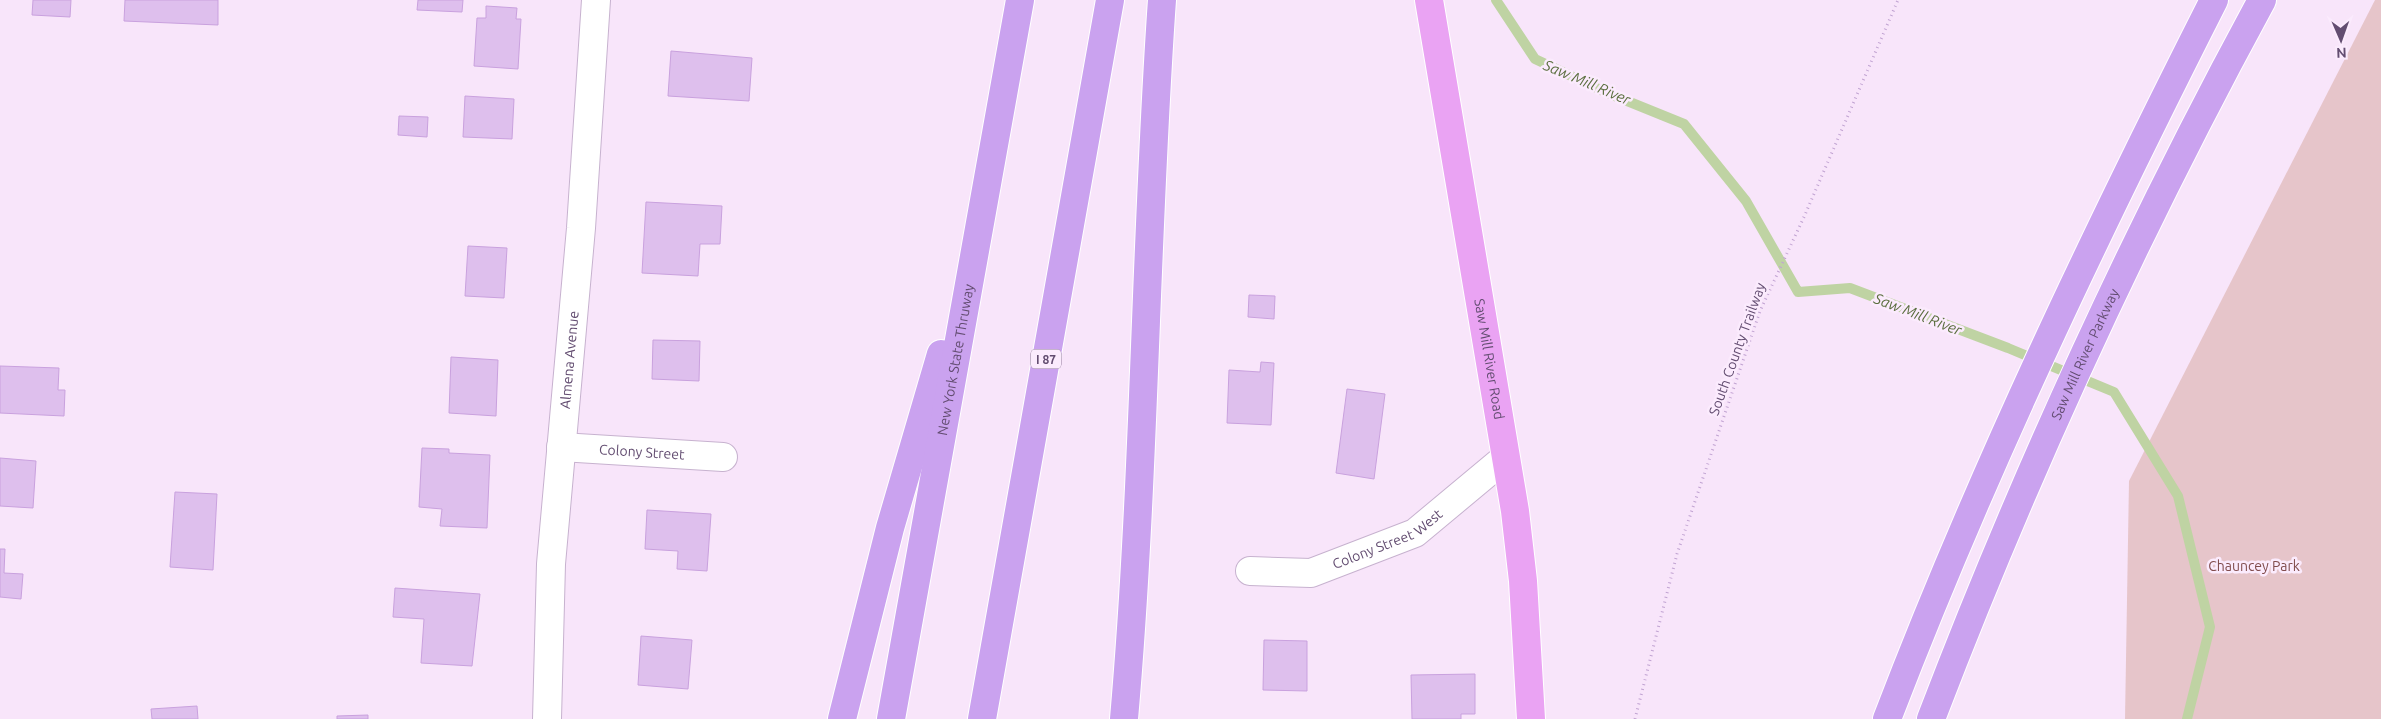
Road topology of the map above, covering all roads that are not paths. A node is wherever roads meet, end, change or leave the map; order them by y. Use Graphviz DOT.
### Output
graph roads {
  1 [pos="596,0"];
  2 [pos="1020,0"];
  3 [pos="1110,0"];
  4 [pos="1162,0"];
  5 [pos="1429,0"];
  6 [pos="2214,0"];
  7 [pos="2262,0"];
  8 [pos="981,218"];
  9 [pos="561,447"];
  10 [pos="723,457"];
  11 [pos="1505,458"];
  12 [pos="1250,571"];
  13 [pos="547,719"];
  14 [pos="842,719"];
  15 [pos="891,719"];
  16 [pos="982,719"];
  17 [pos="1124,719"];
  18 [pos="1531,719"];
  19 [pos="1887,719"];
  20 [pos="1931,719"];
  1 -- 9 [label="street, Almena Avenue"];
  2 -- 8 [label="highway, New York State Thruway"];
  3 -- 16 [label="highway, I 87"];
  4 -- 17 [label="highway"];
  5 -- 11 [label="main road, Saw Mill River Road"];
  6 -- 19 [label="highway"];
  7 -- 20 [label="highway, Saw Mill River Parkway"];
  8 -- 14 [label="highway"];
  8 -- 15 [label="highway, New York State Thruway"];
  9 -- 10 [label="street, Colony Street"];
  9 -- 13 [label="street, Almena Avenue"];
  11 -- 12 [label="street, Colony Street West"];
  11 -- 18 [label="main road, Saw Mill River Road"];
}
